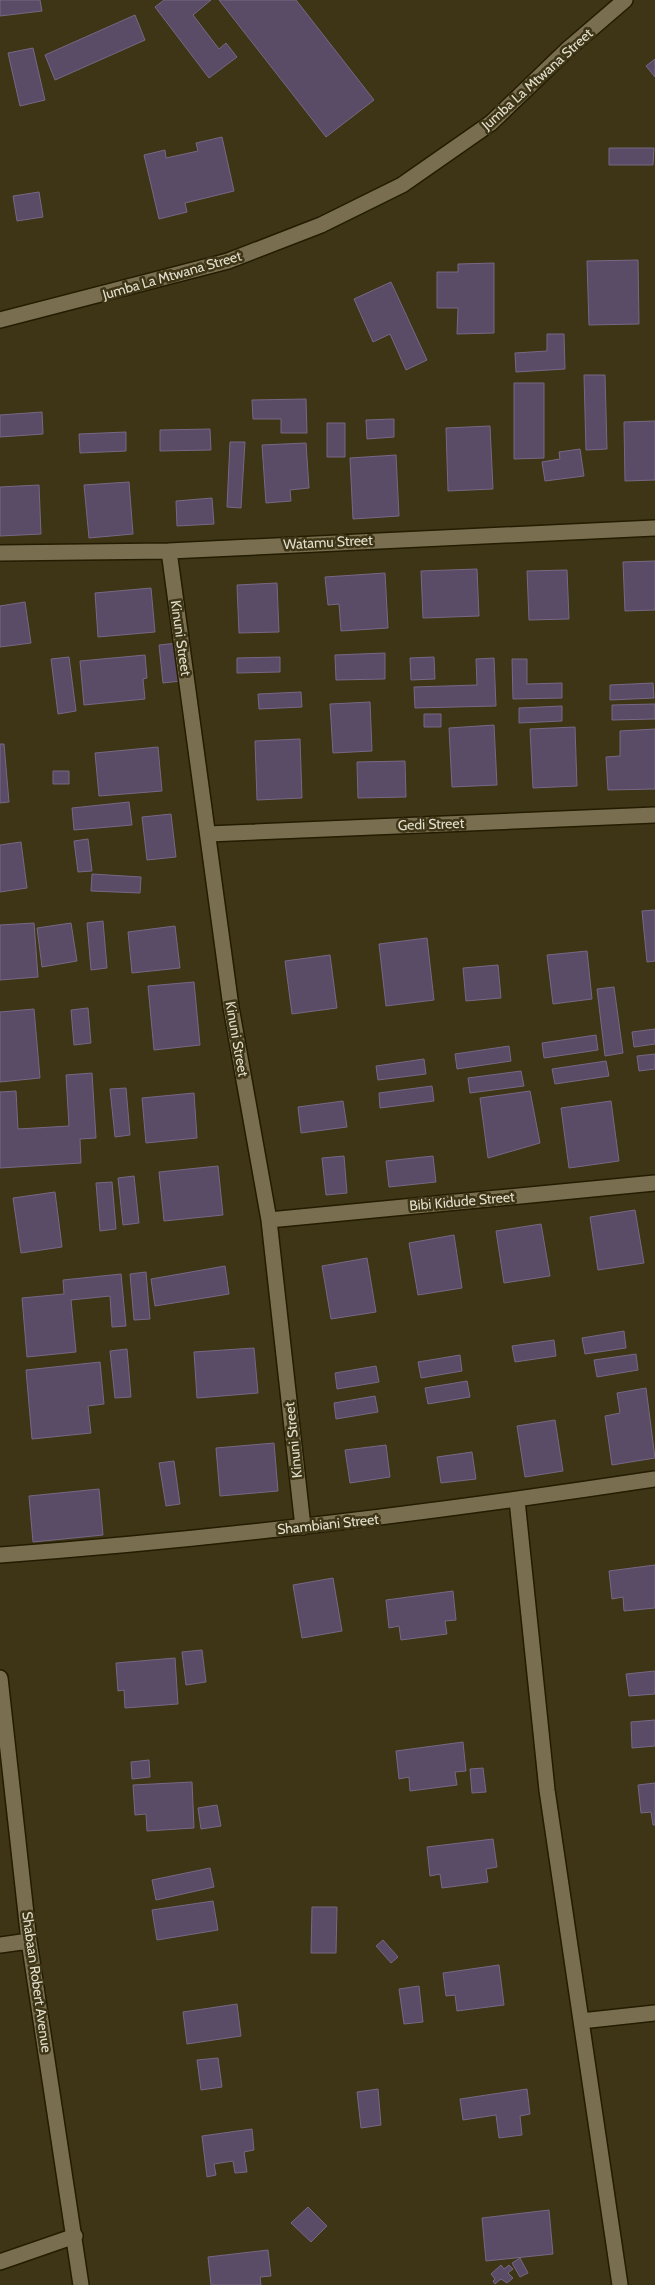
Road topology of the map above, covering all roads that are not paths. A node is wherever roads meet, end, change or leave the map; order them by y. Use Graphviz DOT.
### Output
graph roads {
  1 [pos="625,0"];
  2 [pos="0,320"];
  3 [pos="655,528"];
  4 [pos="169,551"];
  5 [pos="0,554"];
  6 [pos="655,815"];
  7 [pos="208,834"];
  8 [pos="655,1183"];
  9 [pos="269,1220"];
  10 [pos="655,1479"];
  11 [pos="517,1500"];
  12 [pos="303,1527"];
  13 [pos="0,1554"];
  14 [pos="0,1678"];
  15 [pos="30,1940"];
  16 [pos="0,1945"];
  17 [pos="655,2013"];
  18 [pos="580,2021"];
  19 [pos="75,2236"];
  20 [pos="0,2262"];
  21 [pos="81,2285"];
  22 [pos="620,2285"];
  1 -- 2 [label="street, Jumba La Mtwana Street"];
  3 -- 4 [label="street, Watamu Street"];
  4 -- 5 [label="street, Watamu Street"];
  4 -- 7 [label="street, Kinuni Street"];
  6 -- 7 [label="street, Gedi Street"];
  7 -- 9 [label="street, Kinuni Street"];
  8 -- 9 [label="street, Bibi Kidude Street"];
  9 -- 12 [label="street, Kinuni Street"];
  10 -- 11 [label="street, Shambiani Street"];
  11 -- 12 [label="street, Shambiani Street"];
  11 -- 18 [label="street"];
  12 -- 13 [label="street, Shambiani Street"];
  14 -- 15 [label="street, Shabaan Robert Avenue"];
  15 -- 16 [label="street"];
  15 -- 19 [label="street, Shabaan Robert Avenue"];
  17 -- 18 [label="street"];
  18 -- 22 [label="street"];
  19 -- 20 [label="street"];
  19 -- 21 [label="street, Shabaan Robert Avenue"];
}
